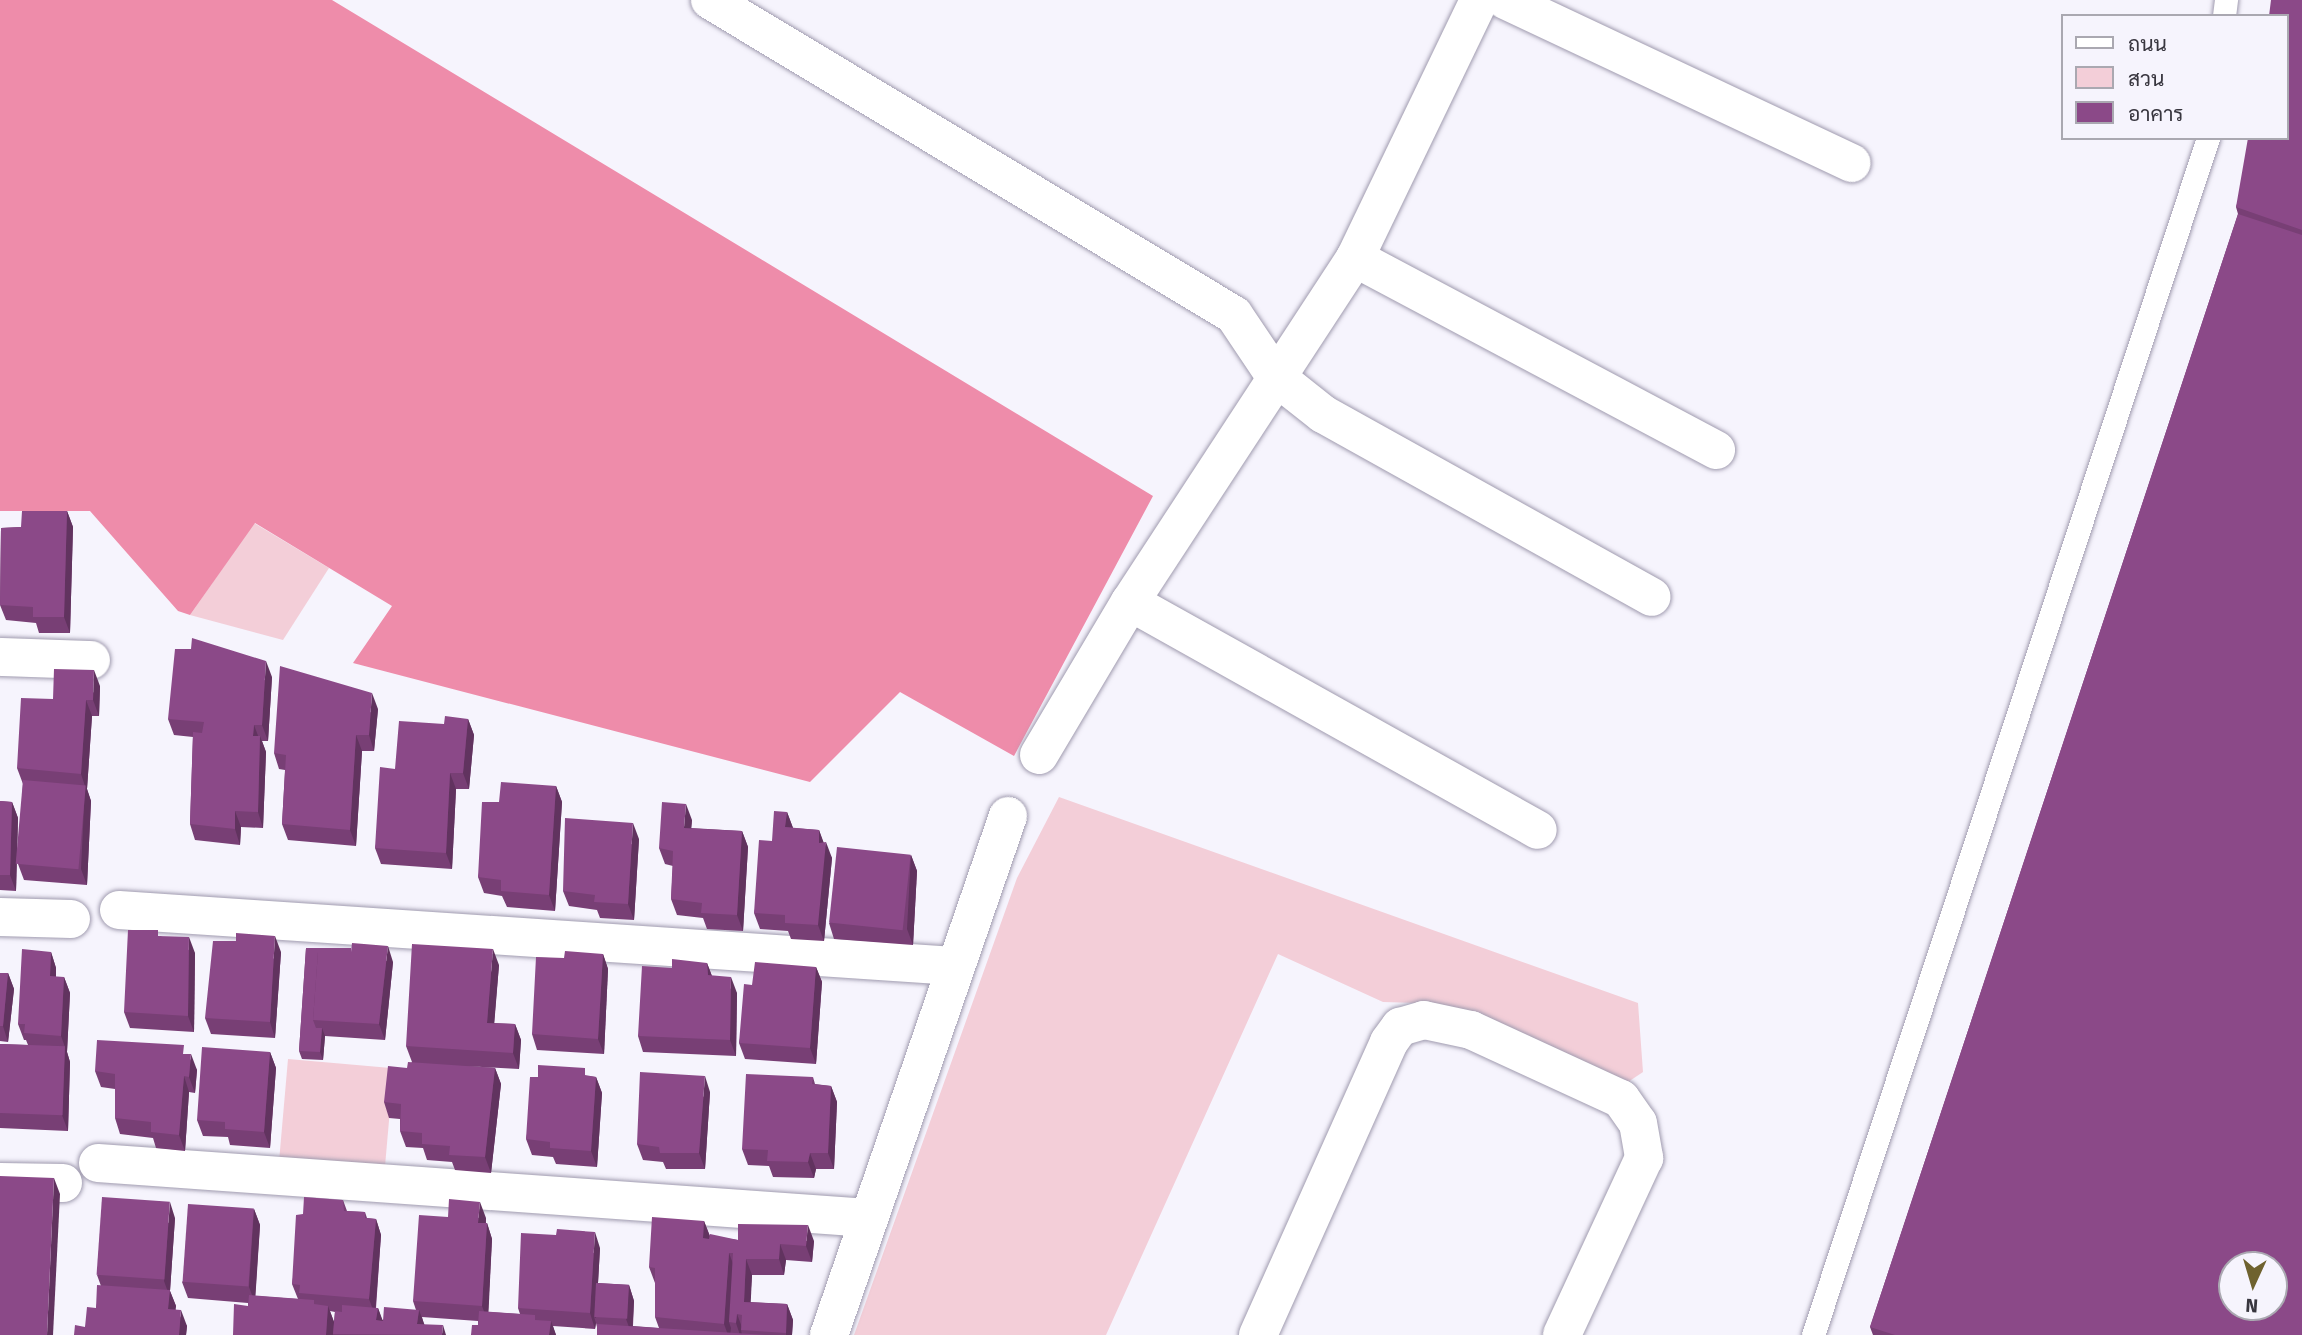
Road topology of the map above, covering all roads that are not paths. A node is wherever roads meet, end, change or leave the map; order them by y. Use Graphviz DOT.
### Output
graph roads {
  1 [pos="710,0"];
  2 [pos="1479,0"];
  3 [pos="1505,0"];
  4 [pos="2207,140"];
  5 [pos="1852,163"];
  6 [pos="1354,258"];
  7 [pos="1275,376"];
  8 [pos="1716,450"];
  9 [pos="1652,597"];
  10 [pos="1130,602"];
  11 [pos="0,657"];
  12 [pos="91,660"];
  13 [pos="1039,755"];
  14 [pos="1008,816"];
  15 [pos="1538,830"];
  16 [pos="119,910"];
  17 [pos="0,917"];
  18 [pos="71,919"];
  19 [pos="954,966"];
  20 [pos="98,1163"];
  21 [pos="0,1182"];
  22 [pos="63,1183"];
  23 [pos="868,1219"];
  24 [pos="829,1335"];
  25 [pos="1258,1335"];
  26 [pos="1562,1335"];
  27 [pos="1814,1335"];
  1 -- 7 [label="street"];
  2 -- 6 [label="street"];
  3 -- 5 [label="street"];
  4 -- 27 [label="lane"];
  6 -- 7 [label="street"];
  6 -- 8 [label="street"];
  7 -- 9 [label="street"];
  7 -- 10 [label="street"];
  10 -- 13 [label="street"];
  10 -- 15 [label="street"];
  11 -- 12 [label="street"];
  14 -- 19 [label="street"];
  16 -- 19 [label="street"];
  17 -- 18 [label="street"];
  19 -- 23 [label="street"];
  20 -- 23 [label="street"];
  21 -- 22 [label="street"];
  23 -- 24 [label="street"];
  25 -- 26 [label="street"];
}
